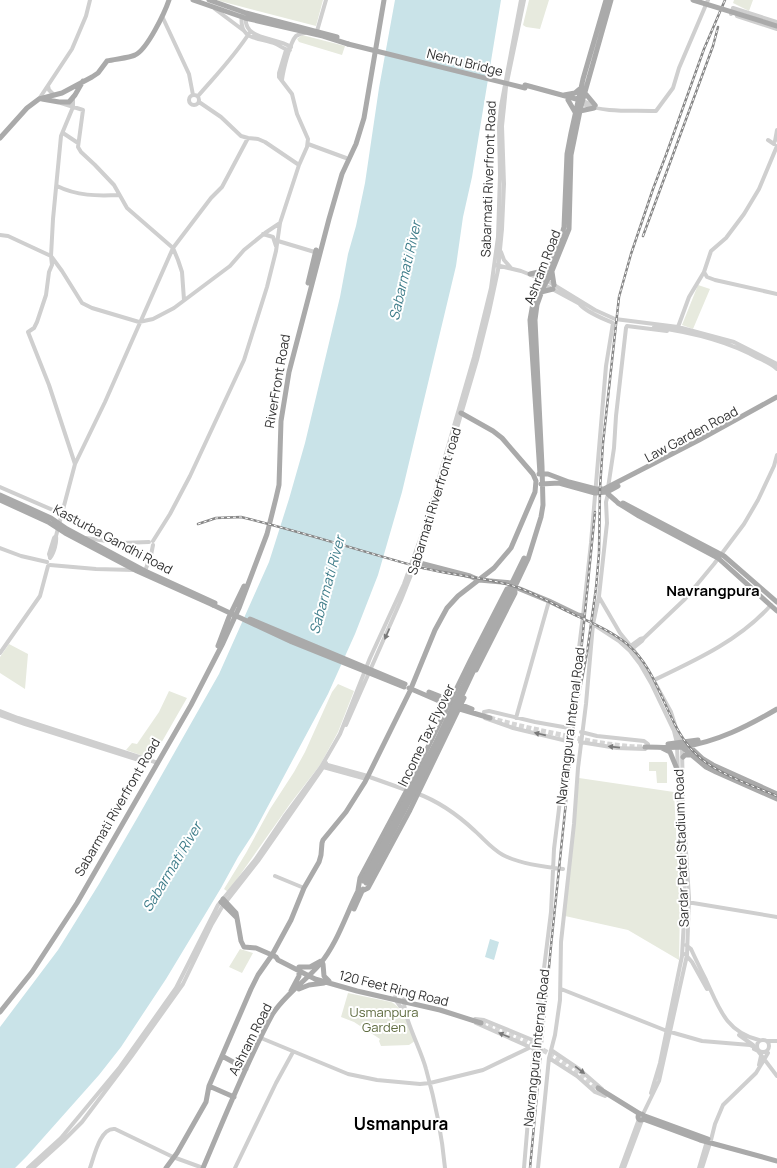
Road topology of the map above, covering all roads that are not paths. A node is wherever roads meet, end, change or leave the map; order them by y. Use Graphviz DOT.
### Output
graph roads {
  1 [pos="90,0"];
  2 [pos="172,0"];
  3 [pos="193,0"];
  4 [pos="209,0"];
  5 [pos="326,0"];
  6 [pos="383,0"];
  7 [pos="523,0"];
  8 [pos="606,0"];
  9 [pos="611,0"];
  10 [pos="690,0"];
  11 [pos="693,0"];
  12 [pos="701,0"];
  13 [pos="708,0"];
  14 [pos="168,2"];
  15 [pos="706,5"];
  16 [pos="213,7"];
  17 [pos="244,15"];
  18 [pos="162,16"];
  19 [pos="777,25"];
  20 [pos="244,30"];
  21 [pos="317,31"];
  22 [pos="249,33"];
  23 [pos="306,33"];
  24 [pos="348,42"];
  25 [pos="289,49"];
  26 [pos="83,81"];
  27 [pos="48,86"];
  28 [pos="525,87"];
  29 [pos="581,88"];
  30 [pos="68,89"];
  31 [pos="585,93"];
  32 [pos="55,95"];
  33 [pos="563,95"];
  34 [pos="74,96"];
  35 [pos="196,96"];
  36 [pos="39,99"];
  37 [pos="568,100"];
  38 [pos="60,102"];
  39 [pos="199,102"];
  40 [pos="580,102"];
  41 [pos="73,107"];
  42 [pos="596,107"];
  43 [pos="578,111"];
  44 [pos="777,130"];
  45 [pos="63,133"];
  46 [pos="0,138"];
  47 [pos="248,138"];
  48 [pos="78,143"];
  49 [pos="775,143"];
  50 [pos="308,144"];
  51 [pos="346,158"];
  52 [pos="299,165"];
  53 [pos="57,186"];
  54 [pos="119,195"];
  55 [pos="280,223"];
  56 [pos="280,230"];
  57 [pos="0,235"];
  58 [pos="265,235"];
  59 [pos="278,241"];
  60 [pos="498,245"];
  61 [pos="173,248"];
  62 [pos="276,251"];
  63 [pos="317,253"];
  64 [pos="51,256"];
  65 [pos="497,265"];
  66 [pos="512,269"];
  67 [pos="549,271"];
  68 [pos="704,272"];
  69 [pos="530,274"];
  70 [pos="544,281"];
  71 [pos="553,287"];
  72 [pos="542,292"];
  73 [pos="777,294"];
  74 [pos="184,300"];
  75 [pos="579,303"];
  76 [pos="140,322"];
  77 [pos="676,328"];
  78 [pos="777,364"];
  79 [pos="777,369"];
  80 [pos="777,398"];
  81 [pos="459,413"];
  82 [pos="700,441"];
  83 [pos="777,454"];
  84 [pos="75,464"];
  85 [pos="533,474"];
  86 [pos="541,474"];
  87 [pos="539,484"];
  88 [pos="0,487"];
  89 [pos="596,491"];
  90 [pos="608,491"];
  91 [pos="0,495"];
  92 [pos="0,500"];
  93 [pos="62,514"];
  94 [pos="59,526"];
  95 [pos="84,538"];
  96 [pos="106,542"];
  97 [pos="152,543"];
  98 [pos="96,546"];
  99 [pos="0,549"];
  100 [pos="721,557"];
  101 [pos="416,562"];
  102 [pos="48,563"];
  103 [pos="133,569"];
  104 [pos="145,571"];
  105 [pos="479,580"];
  106 [pos="513,587"];
  107 [pos="599,596"];
  108 [pos="549,601"];
  109 [pos="776,601"];
  110 [pos="214,604"];
  111 [pos="771,605"];
  112 [pos="236,607"];
  113 [pos="777,611"];
  114 [pos="583,616"];
  115 [pos="593,624"];
  116 [pos="630,648"];
  117 [pos="0,653"];
  118 [pos="652,681"];
  119 [pos="412,687"];
  120 [pos="453,696"];
  121 [pos="438,698"];
  122 [pos="777,705"];
  123 [pos="455,706"];
  124 [pos="777,708"];
  125 [pos="446,710"];
  126 [pos="0,711"];
  127 [pos="471,711"];
  128 [pos="0,714"];
  129 [pos="483,714"];
  130 [pos="490,716"];
  131 [pos="516,718"];
  132 [pos="569,728"];
  133 [pos="581,732"];
  134 [pos="567,741"];
  135 [pos="580,742"];
  136 [pos="647,745"];
  137 [pos="680,745"];
  138 [pos="690,745"];
  139 [pos="660,747"];
  140 [pos="692,756"];
  141 [pos="683,757"];
  142 [pos="156,764"];
  143 [pos="324,766"];
  144 [pos="677,769"];
  145 [pos="367,777"];
  146 [pos="680,788"];
  147 [pos="407,790"];
  148 [pos="768,793"];
  149 [pos="418,794"];
  150 [pos="777,794"];
  151 [pos="777,800"];
  152 [pos="554,868"];
  153 [pos="566,869"];
  154 [pos="275,876"];
  155 [pos="304,888"];
  156 [pos="360,891"];
  157 [pos="224,902"];
  158 [pos="687,902"];
  159 [pos="777,917"];
  160 [pos="685,944"];
  161 [pos="685,954"];
  162 [pos="274,956"];
  163 [pos="686,961"];
  164 [pos="323,962"];
  165 [pos="692,962"];
  166 [pos="299,968"];
  167 [pos="312,975"];
  168 [pos="328,982"];
  169 [pos="299,989"];
  170 [pos="561,989"];
  171 [pos="289,995"];
  172 [pos="395,998"];
  173 [pos="404,1000"];
  174 [pos="0,1008"];
  175 [pos="0,1012"];
  176 [pos="407,1016"];
  177 [pos="474,1020"];
  178 [pos="482,1022"];
  179 [pos="669,1032"];
  180 [pos="262,1039"];
  181 [pos="759,1040"];
  182 [pos="535,1041"];
  183 [pos="767,1041"];
  184 [pos="777,1042"];
  185 [pos="533,1048"];
  186 [pos="757,1049"];
  187 [pos="551,1050"];
  188 [pos="769,1050"];
  189 [pos="293,1052"];
  190 [pos="132,1053"];
  191 [pos="222,1056"];
  192 [pos="549,1058"];
  193 [pos="762,1058"];
  194 [pos="246,1069"];
  195 [pos="777,1072"];
  196 [pos="777,1076"];
  197 [pos="430,1083"];
  198 [pos="209,1086"];
  199 [pos="601,1092"];
  200 [pos="234,1097"];
  201 [pos="641,1117"];
  202 [pos="709,1141"];
  203 [pos="173,1157"];
  204 [pos="777,1159"];
  205 [pos="28,1168"];
  206 [pos="33,1168"];
  207 [pos="90,1168"];
  208 [pos="166,1168"];
  209 [pos="204,1168"];
  210 [pos="235,1168"];
  211 [pos="445,1168"];
  212 [pos="524,1168"];
  213 [pos="539,1168"];
  214 [pos="621,1168"];
  215 [pos="624,1168"];
  216 [pos="699,1168"];
  217 [pos="702,1168"];
  1 -- 27 [label="street"];
  2 -- 14 [label="main road"];
  3 -- 16 [label="main road"];
  4 -- 17 [label="main road"];
  5 -- 21 [label="street"];
  6 -- 51 [label="main road"];
  6 -- 63 [label="main road, RiverFront Road"];
  7 -- 60 [label="street, Sabarmati Riverfront Road"];
  8 -- 29 [label="main road, Ashram Road"];
  9 -- 31 [label="main road, Ashram Road"];
  10 -- 15 [label="street"];
  11 -- 19 [label="main road, bridge"];
  12 -- 19 [label="main road, bridge"];
  13 -- 15 [label="street"];
  14 -- 18 [label="main road"];
  15 -- 42 [label="street"];
  16 -- 17 [label="main road"];
  16 -- 20 [label="street"];
  17 -- 20 [label="street"];
  17 -- 21 [label="main road"];
  17 -- 22 [label="street"];
  17 -- 23 [label="main road"];
  18 -- 26 [label="main road"];
  18 -- 35 [label="street"];
  19 -- 19 [label="street"];
  20 -- 22 [label="street"];
  21 -- 24 [label="main road"];
  22 -- 25 [label="street"];
  22 -- 35 [label="street"];
  23 -- 24 [label="main road"];
  23 -- 25 [label="street"];
  24 -- 28 [label="main road, Nehru Bridge, bridge"];
  25 -- 50 [label="street"];
  26 -- 30 [label="main road"];
  26 -- 34 [label="main road"];
  27 -- 32 [label="street"];
  27 -- 36 [label="street"];
  28 -- 33 [label="main road, Nehru Bridge"];
  28 -- 37 [label="main road, Nehru Bridge"];
  29 -- 33 [label="main road"];
  29 -- 40 [label="main road, Ashram Road"];
  30 -- 32 [label="main road"];
  30 -- 34 [label="main road"];
  31 -- 40 [label="main road, Ashram Road"];
  31 -- 42 [label="main road"];
  32 -- 36 [label="main road"];
  32 -- 38 [label="main road"];
  33 -- 40 [label="main road, Nehru Bridge"];
  34 -- 38 [label="main road"];
  34 -- 41 [label="street"];
  35 -- 39 [label="street"];
  35 -- 39 [label="street"];
  36 -- 38 [label="main road"];
  36 -- 46 [label="main road"];
  37 -- 40 [label="main road, Nehru Bridge"];
  37 -- 43 [label="main road"];
  38 -- 41 [label="street"];
  39 -- 47 [label="street"];
  40 -- 42 [label="street"];
  40 -- 43 [label="main road, Ashram Road"];
  41 -- 45 [label="street"];
  41 -- 48 [label="street"];
  42 -- 43 [label="main road"];
  43 -- 67 [label="main road, Ashram Road"];
  44 -- 49 [label="street"];
  45 -- 48 [label="street"];
  45 -- 53 [label="street"];
  47 -- 52 [label="street"];
  47 -- 61 [label="street"];
  48 -- 54 [label="street"];
  49 -- 68 [label="street"];
  50 -- 51 [label="street"];
  50 -- 52 [label="street"];
  51 -- 63 [label="main road, RiverFront Road"];
  52 -- 55 [label="street"];
  53 -- 54 [label="street"];
  53 -- 64 [label="street"];
  54 -- 61 [label="street"];
  55 -- 56 [label="street"];
  55 -- 58 [label="street"];
  56 -- 58 [label="street"];
  56 -- 59 [label="street"];
  57 -- 64 [label="street"];
  58 -- 62 [label="street"];
  58 -- 74 [label="street"];
  59 -- 62 [label="street"];
  59 -- 63 [label="street"];
  60 -- 65 [label="street, Sabarmati Riverfront road"];
  60 -- 65 [label="street, Sabarmati Riverfront Road"];
  60 -- 66 [label="street"];
  61 -- 74 [label="street"];
  61 -- 76 [label="street"];
  62 -- 97 [label="street"];
  63 -- 112 [label="main road, RiverFront Road"];
  64 -- 76 [label="street"];
  64 -- 84 [label="street"];
  65 -- 66 [label="street"];
  65 -- 81 [label="street, Sabarmati Riverfront road"];
  65 -- 81 [label="street, Sabarmati Riverfront road"];
  66 -- 69 [label="street"];
  67 -- 69 [label="main road"];
  67 -- 70 [label="main road, Ashram Road"];
  67 -- 71 [label="main road"];
  68 -- 73 [label="street"];
  68 -- 77 [label="street"];
  69 -- 70 [label="street"];
  70 -- 71 [label="street"];
  70 -- 72 [label="main road, Ashram Road"];
  70 -- 86 [label="main road, Ashram Road"];
  71 -- 72 [label="main road"];
  71 -- 75 [label="street"];
  71 -- 77 [label="street"];
  72 -- 86 [label="main road, Ashram Road"];
  74 -- 76 [label="street"];
  75 -- 77 [label="street"];
  75 -- 89 [label="street, Navrangpura Internal Road"];
  76 -- 84 [label="street"];
  77 -- 78 [label="street"];
  77 -- 79 [label="street"];
  77 -- 90 [label="street, Navrangpura Internal Road"];
  80 -- 82 [label="main road"];
  81 -- 85 [label="main road"];
  81 -- 101 [label="street, Sabarmati Riverfront road"];
  81 -- 143 [label="street, Sabarmati Riverfront road"];
  82 -- 90 [label="main road"];
  82 -- 90 [label="main road, Law Garden Road"];
  83 -- 100 [label="street"];
  84 -- 93 [label="street"];
  85 -- 86 [label="main road"];
  85 -- 87 [label="main road"];
  86 -- 87 [label="main road, Ashram Road"];
  86 -- 89 [label="main road"];
  87 -- 89 [label="main road"];
  87 -- 105 [label="main road"];
  87 -- 106 [label="main road, Ashram Road"];
  88 -- 93 [label="street"];
  89 -- 90 [label="main road"];
  89 -- 114 [label="street, Navrangpura Internal Road"];
  90 -- 100 [label="main road"];
  90 -- 107 [label="street, Navrangpura Internal Road"];
  91 -- 94 [label="main road, Kasturba Gandhi Road"];
  92 -- 94 [label="main road, Kasturba Gandhi Road"];
  93 -- 94 [label="street"];
  94 -- 95 [label="main road, Kasturba Gandhi Road"];
  94 -- 98 [label="main road, Kasturba Gandhi Road"];
  94 -- 102 [label="street"];
  95 -- 96 [label="street"];
  95 -- 98 [label="main road, Kasturba Gandhi Road"];
  96 -- 97 [label="street"];
  96 -- 98 [label="street"];
  97 -- 104 [label="street"];
  98 -- 103 [label="main road, Kasturba Gandhi Road"];
  98 -- 104 [label="main road, Kasturba Gandhi Road"];
  99 -- 102 [label="street"];
  100 -- 109 [label="main road"];
  100 -- 111 [label="main road"];
  100 -- 116 [label="street"];
  101 -- 105 [label="main road"];
  101 -- 143 [label="street, Sabarmati Riverfront road, one-way"];
  102 -- 103 [label="street"];
  102 -- 117 [label="street"];
  103 -- 110 [label="main road, Kasturba Gandhi Road"];
  104 -- 110 [label="main road, Kasturba Gandhi Road"];
  105 -- 106 [label="main road"];
  105 -- 119 [label="main road"];
  106 -- 108 [label="main road"];
  106 -- 120 [label="main road"];
  106 -- 123 [label="main road"];
  106 -- 156 [label="main road, Income Tax Flyover, bridge"];
  107 -- 115 [label="street, Navrangpura Internal Road"];
  107 -- 116 [label="street"];
  108 -- 114 [label="main road"];
  108 -- 131 [label="street"];
  110 -- 119 [label="main road, bridge"];
  111 -- 113 [label="main road"];
  111 -- 118 [label="street"];
  112 -- 142 [label="main road, Sabarmati Riverfront Road"];
  112 -- 142 [label="main road, Sabarmati Riverfront Road"];
  114 -- 132 [label="street, Navrangpura Internal Road"];
  115 -- 116 [label="street"];
  115 -- 133 [label="street, Navrangpura Internal Road"];
  116 -- 118 [label="street"];
  118 -- 137 [label="street, Sardar Patel Stadium Road"];
  118 -- 137 [label="street, Sardar Patel Stadium Road"];
  119 -- 121 [label="main road"];
  119 -- 145 [label="main road"];
  120 -- 121 [label="main road"];
  120 -- 123 [label="main road"];
  121 -- 123 [label="main road"];
  121 -- 125 [label="main road"];
  122 -- 137 [label="main road"];
  123 -- 125 [label="main road"];
  123 -- 127 [label="main road"];
  123 -- 127 [label="main road"];
  123 -- 149 [label="main road"];
  124 -- 138 [label="main road"];
  125 -- 147 [label="main road"];
  126 -- 142 [label="street"];
  127 -- 129 [label="main road"];
  128 -- 142 [label="street"];
  129 -- 130 [label="main road"];
  129 -- 131 [label="street"];
  134 -- 129 [label="street, one-way"];
  131 -- 132 [label="street"];
  132 -- 134 [label="street, Navrangpura Internal Road"];
  133 -- 135 [label="street, Navrangpura Internal Road"];
  133 -- 136 [label="street"];
  134 -- 152 [label="street, Navrangpura Internal Road"];
  136 -- 135 [label="street, one-way"];
  135 -- 153 [label="street, Navrangpura Internal Road"];
  136 -- 137 [label="main road"];
  136 -- 139 [label="main road"];
  137 -- 138 [label="main road"];
  137 -- 139 [label="main road"];
  137 -- 140 [label="main road"];
  137 -- 141 [label="street, Sardar Patel Stadium Road"];
  137 -- 144 [label="street, Sardar Patel Stadium Road"];
  138 -- 148 [label="main road"];
  139 -- 144 [label="main road"];
  140 -- 141 [label="main road"];
  140 -- 148 [label="main road"];
  141 -- 146 [label="street, Sardar Patel Stadium Road"];
  142 -- 174 [label="main road, Sabarmati Riverfront Road"];
  142 -- 175 [label="main road, Sabarmati Riverfront Road"];
  143 -- 145 [label="street"];
  143 -- 157 [label="street"];
  144 -- 146 [label="street, Sardar Patel Stadium Road"];
  145 -- 147 [label="street"];
  145 -- 155 [label="main road"];
  146 -- 158 [label="street, Sardar Patel Stadium Road"];
  147 -- 149 [label="street"];
  147 -- 156 [label="main road"];
  148 -- 150 [label="main road"];
  148 -- 151 [label="main road"];
  149 -- 152 [label="street"];
  149 -- 156 [label="main road"];
  152 -- 153 [label="street"];
  152 -- 182 [label="street, Navrangpura Internal Road"];
  153 -- 170 [label="street, Navrangpura Internal Road"];
  154 -- 155 [label="street"];
  155 -- 162 [label="main road"];
  156 -- 164 [label="main road, Ashram Road"];
  157 -- 162 [label="main road, 120 Feet Ring Road"];
  157 -- 190 [label="street"];
  158 -- 159 [label="street"];
  158 -- 160 [label="street, Sardar Patel Stadium Road"];
  160 -- 161 [label="street, Sardar Patel Stadium Road"];
  160 -- 181 [label="street"];
  161 -- 163 [label="street, Sardar Patel Stadium Road"];
  161 -- 165 [label="street"];
  161 -- 179 [label="street, Sardar Patel Stadium Road"];
  162 -- 166 [label="main road, 120 Feet Ring Road"];
  162 -- 191 [label="main road"];
  163 -- 165 [label="street"];
  163 -- 179 [label="street, Sardar Patel Stadium Road"];
  164 -- 166 [label="main road"];
  164 -- 167 [label="main road, Ashram Road"];
  164 -- 168 [label="main road"];
  165 -- 186 [label="street"];
  166 -- 167 [label="main road, 120 Feet Ring Road"];
  166 -- 171 [label="main road"];
  167 -- 168 [label="main road, 120 Feet Ring Road"];
  167 -- 169 [label="main road, Ashram Road"];
  167 -- 171 [label="main road, Ashram Road"];
  168 -- 169 [label="main road"];
  168 -- 172 [label="main road, 120 Feet Ring Road"];
  169 -- 180 [label="main road, Ashram Road"];
  170 -- 179 [label="street"];
  170 -- 187 [label="street, Navrangpura Internal Road"];
  171 -- 180 [label="main road, Ashram Road"];
  172 -- 173 [label="main road, 120 Feet Ring Road"];
  172 -- 176 [label="street"];
  173 -- 176 [label="street"];
  173 -- 177 [label="main road, 120 Feet Ring Road"];
  176 -- 197 [label="street"];
  177 -- 178 [label="main road, 120 Feet Ring Road"];
  177 -- 182 [label="street"];
  185 -- 177 [label="street, one-way"];
  179 -- 186 [label="street"];
  179 -- 201 [label="street, Sardar Patel Stadium Road"];
  180 -- 189 [label="street"];
  180 -- 194 [label="main road, Ashram Road"];
  180 -- 209 [label="main road, Ashram Road"];
  181 -- 183 [label="street"];
  181 -- 186 [label="street"];
  182 -- 185 [label="street, Navrangpura Internal Road"];
  183 -- 184 [label="street"];
  183 -- 188 [label="street"];
  184 -- 188 [label="street"];
  185 -- 197 [label="street"];
  185 -- 212 [label="street, Navrangpura Internal Road"];
  186 -- 188 [label="street"];
  186 -- 193 [label="street"];
  187 -- 192 [label="street, Navrangpura Internal Road"];
  187 -- 199 [label="street, one-way"];
  188 -- 193 [label="street"];
  188 -- 195 [label="street"];
  189 -- 197 [label="street"];
  189 -- 210 [label="street"];
  190 -- 205 [label="street"];
  190 -- 206 [label="street"];
  191 -- 194 [label="main road"];
  191 -- 198 [label="main road"];
  192 -- 199 [label="street"];
  192 -- 213 [label="street, Navrangpura Internal Road"];
  193 -- 196 [label="street"];
  193 -- 202 [label="street"];
  194 -- 200 [label="main road, Ashram Road"];
  197 -- 211 [label="street"];
  198 -- 200 [label="main road"];
  198 -- 203 [label="main road"];
  199 -- 201 [label="main road"];
  200 -- 209 [label="main road, Ashram Road"];
  201 -- 202 [label="main road"];
  201 -- 214 [label="street"];
  201 -- 215 [label="street"];
  202 -- 204 [label="main road"];
  202 -- 216 [label="street"];
  202 -- 217 [label="street"];
  203 -- 207 [label="street"];
  203 -- 208 [label="main road"];
  203 -- 209 [label="street"];
}
